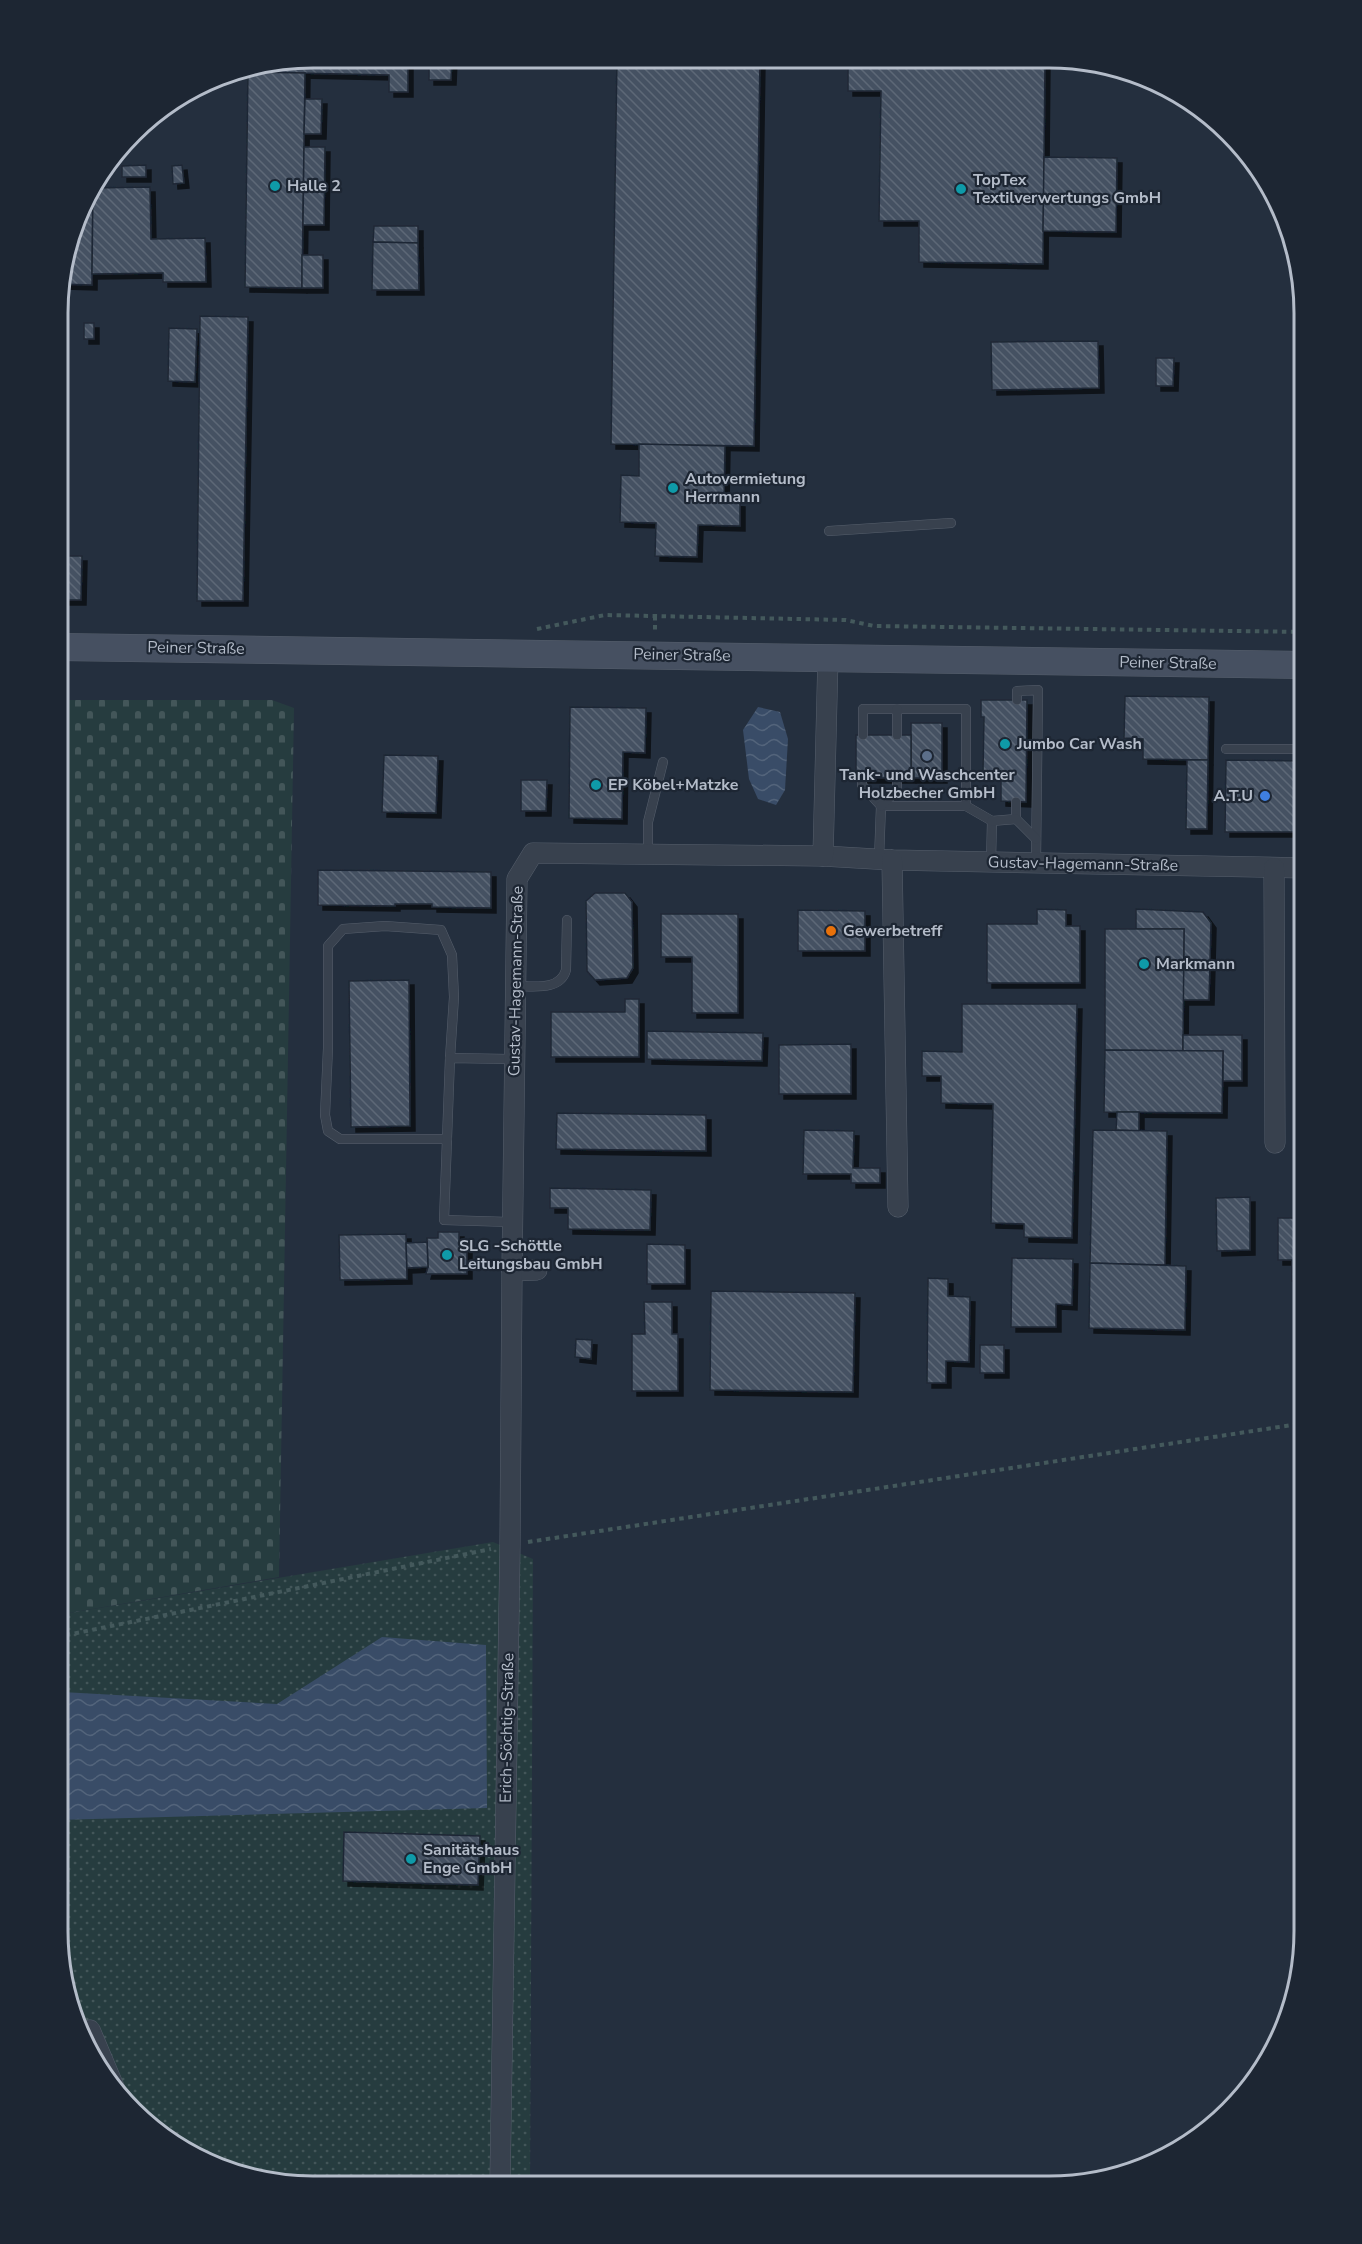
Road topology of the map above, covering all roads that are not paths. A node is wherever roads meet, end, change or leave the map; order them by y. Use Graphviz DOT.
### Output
graph roads {
  1 [pos="951,523"];
  2 [pos="829,531"];
  3 [pos="68,647"];
  4 [pos="828,657"];
  5 [pos="1294,665"];
  6 [pos="1017,700"];
  7 [pos="897,709"];
  8 [pos="863,735"];
  9 [pos="897,735"];
  10 [pos="1226,749"];
  11 [pos="1294,749"];
  12 [pos="663,762"];
  13 [pos="862,778"];
  14 [pos="897,778"];
  15 [pos="1016,802"];
  16 [pos="881,806"];
  17 [pos="966,806"];
  18 [pos="1016,819"];
  19 [pos="992,821"];
  20 [pos="1036,839"];
  21 [pos="648,854"];
  22 [pos="823,856"];
  23 [pos="886,860"];
  24 [pos="991,862"];
  25 [pos="1036,863"];
  26 [pos="1274,868"];
  27 [pos="1294,868"];
  28 [pos="567,920"];
  29 [pos="515,986"];
  30 [pos="450,1058"];
  31 [pos="515,1059"];
  32 [pos="447,1139"];
  33 [pos="1275,1143"];
  34 [pos="898,1208"];
  35 [pos="513,1222"];
  36 [pos="512,1270"];
  37 [pos="537,1270"];
  38 [pos="90,2030"];
  39 [pos="100,2054"];
  40 [pos="500,2176"];
  1 -- 2 [label="lane"];
  3 -- 4 [label="main road, Peiner Straße"];
  4 -- 5 [label="main road, Peiner Straße"];
  4 -- 22 [label="street"];
  6 -- 20 [label="lane"];
  7 -- 8 [label="lane"];
  7 -- 9 [label="lane"];
  7 -- 17 [label="lane"];
  10 -- 11 [label="lane"];
  12 -- 21 [label="lane"];
  13 -- 16 [label="lane"];
  14 -- 16 [label="lane"];
  15 -- 18 [label="lane"];
  16 -- 17 [label="lane"];
  16 -- 23 [label="lane"];
  17 -- 19 [label="lane"];
  18 -- 19 [label="lane"];
  18 -- 20 [label="lane"];
  19 -- 24 [label="lane"];
  20 -- 25 [label="lane"];
  21 -- 22 [label="street, Gustav-Hagemann-Straße"];
  21 -- 29 [label="street, Gustav-Hagemann-Straße"];
  22 -- 23 [label="street, Gustav-Hagemann-Straße"];
  23 -- 24 [label="street, Gustav-Hagemann-Straße"];
  23 -- 34 [label="street"];
  24 -- 25 [label="street, Gustav-Hagemann-Straße"];
  25 -- 26 [label="street, Gustav-Hagemann-Straße"];
  26 -- 27 [label="street, Gustav-Hagemann-Straße"];
  26 -- 33 [label="street"];
  28 -- 29 [label="lane"];
  29 -- 31 [label="street, Gustav-Hagemann-Straße"];
  30 -- 31 [label="lane"];
  30 -- 32 [label="lane"];
  30 -- 32 [label="lane"];
  31 -- 35 [label="street, Gustav-Hagemann-Straße"];
  32 -- 35 [label="lane"];
  35 -- 36 [label="street, Gustav-Hagemann-Straße"];
  36 -- 37 [label="street"];
  36 -- 40 [label="street, Erich-Söchtig-Straße"];
  38 -- 39 [label="street"];
}
